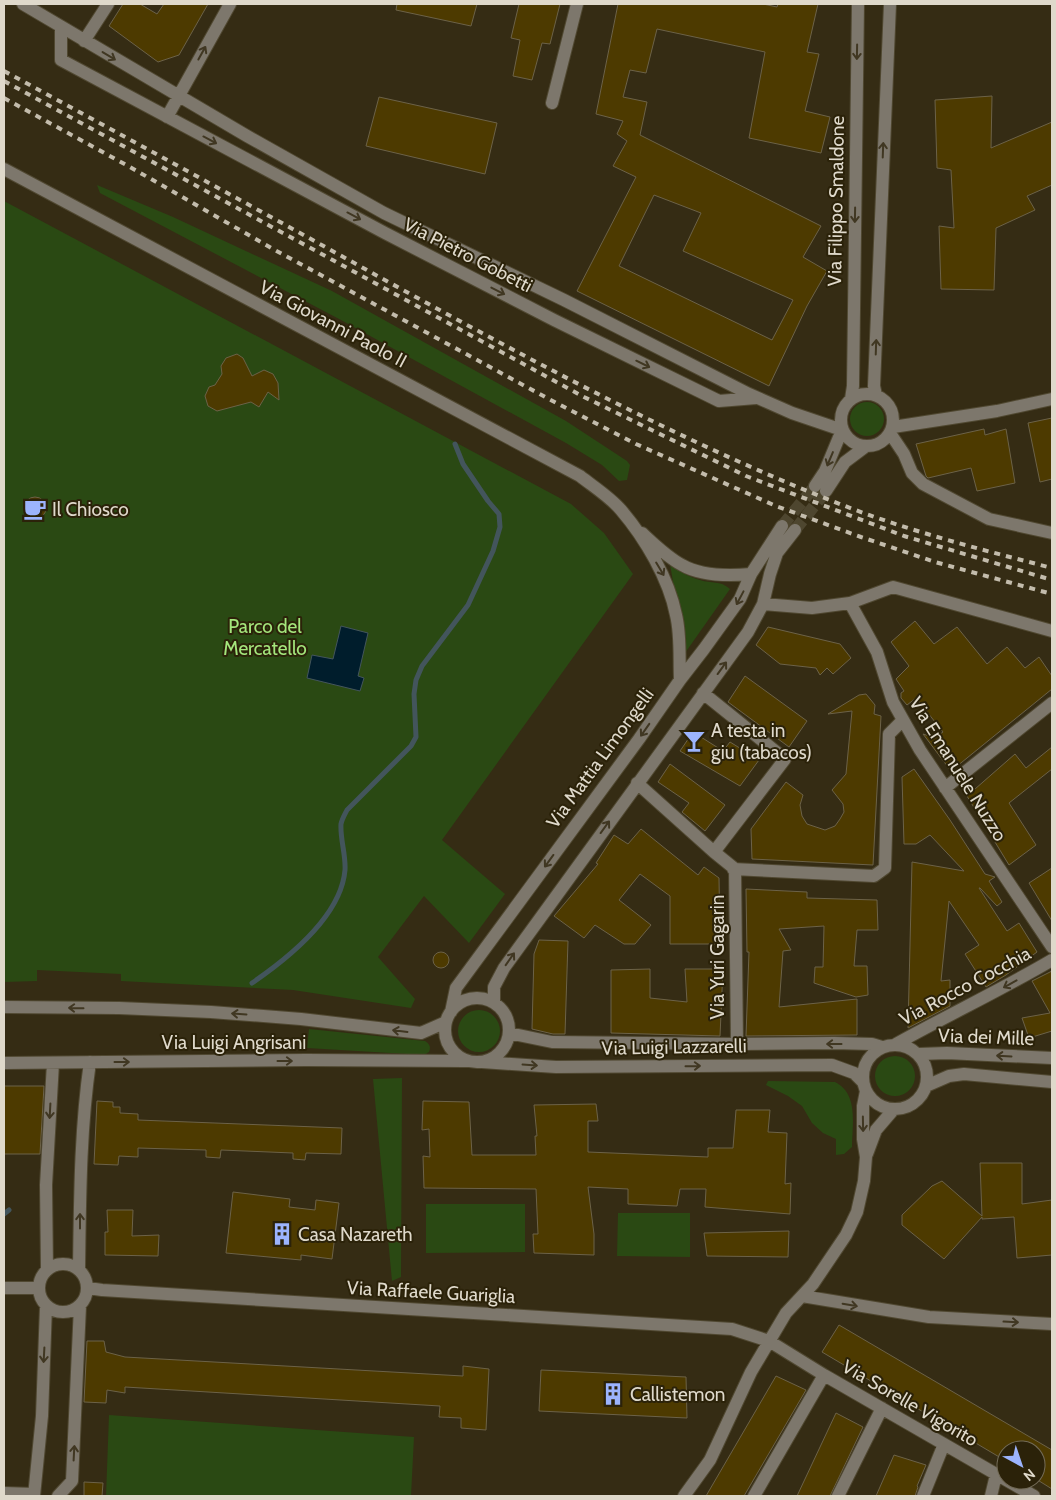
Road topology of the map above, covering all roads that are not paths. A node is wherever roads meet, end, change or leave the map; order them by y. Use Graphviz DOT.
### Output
graph roads {
  1 [pos="23,4"];
  2 [pos="108,4"];
  3 [pos="230,4"];
  4 [pos="576,4"];
  5 [pos="858,4"];
  6 [pos="890,4"];
  7 [pos="61,27"];
  8 [pos="84,41"];
  9 [pos="179,96"];
  10 [pos="552,103"];
  11 [pos="167,117"];
  12 [pos="4,169"];
  13 [pos="342,190"];
  14 [pos="335,206"];
  15 [pos="571,304"];
  16 [pos="562,324"];
  17 [pos="876,395"];
  18 [pos="759,398"];
  19 [pos="851,399"];
  20 [pos="1052,399"];
  21 [pos="842,430"];
  22 [pos="892,430"];
  23 [pos="865,447"];
  24 [pos="782,526"];
  25 [pos="634,527"];
  26 [pos="795,530"];
  27 [pos="1052,533"];
  28 [pos="751,574"];
  29 [pos="850,603"];
  30 [pos="763,604"];
  31 [pos="1052,631"];
  32 [pos="680,680"];
  33 [pos="703,693"];
  34 [pos="1052,703"];
  35 [pos="903,720"];
  36 [pos="637,783"];
  37 [pos="945,788"];
  38 [pos="714,852"];
  39 [pos="734,869"];
  40 [pos="1052,947"];
  41 [pos="1052,960"];
  42 [pos="494,1003"];
  43 [pos="4,1007"];
  44 [pos="449,1017"];
  45 [pos="509,1033"];
  46 [pos="737,1044"];
  47 [pos="896,1044"];
  48 [pos="882,1047"];
  49 [pos="919,1054"];
  50 [pos="1052,1058"];
  51 [pos="465,1061"];
  52 [pos="53,1062"];
  53 [pos="90,1062"];
  54 [pos="482,1062"];
  55 [pos="4,1063"];
  56 [pos="1052,1082"];
  57 [pos="865,1086"];
  58 [pos="926,1086"];
  59 [pos="894,1109"];
  60 [pos="866,1157"];
  61 [pos="48,1270"];
  62 [pos="79,1270"];
  63 [pos="4,1288"];
  64 [pos="39,1288"];
  65 [pos="88,1288"];
  66 [pos="802,1296"];
  67 [pos="46,1306"];
  68 [pos="80,1306"];
  69 [pos="1052,1324"];
  70 [pos="769,1341"];
  71 [pos="824,1375"];
  72 [pos="882,1408"];
  73 [pos="944,1444"];
  74 [pos="996,1475"];
  75 [pos="4,1493"];
  76 [pos="34,1495"];
  77 [pos="58,1496"];
  78 [pos="684,1496"];
  79 [pos="754,1496"];
  80 [pos="838,1496"];
  81 [pos="923,1496"];
  82 [pos="991,1496"];
  1 -- 7 [label="street, Via Pietro Gobetti"];
  2 -- 8 [label="street"];
  9 -- 3 [label="street, one-way"];
  4 -- 10 [label="street"];
  5 -- 19 [label="street, Via Filippo Smaldone, one-way"];
  17 -- 6 [label="street, one-way"];
  7 -- 8 [label="street, Via Pietro Gobetti"];
  7 -- 11 [label="street, Via Pietro Gobetti"];
  8 -- 9 [label="street, Via Pietro Gobetti, one-way"];
  9 -- 11 [label="street"];
  9 -- 13 [label="street, Via Pietro Gobetti"];
  11 -- 14 [label="street, Via Pietro Gobetti, one-way"];
  12 -- 25 [label="street, Via Giovanni Paolo II"];
  13 -- 14 [label="street"];
  13 -- 15 [label="street, Via Pietro Gobetti"];
  14 -- 16 [label="street, Via Pietro Gobetti, one-way"];
  15 -- 16 [label="street"];
  15 -- 18 [label="street, Via Pietro Gobetti"];
  16 -- 18 [label="street, Via Pietro Gobetti, one-way"];
  17 -- 19 [label="street"];
  17 -- 22 [label="street"];
  18 -- 21 [label="street, Via Pietro Gobetti"];
  19 -- 21 [label="street"];
  20 -- 22 [label="street"];
  21 -- 23 [label="street"];
  21 -- 23 [label="street, one-way"];
  22 -- 23 [label="street"];
  22 -- 27 [label="street"];
  24 -- 28 [label="street, Via Mattia Limongelli"];
  25 -- 28 [label="street, Via Giovanni Paolo II"];
  25 -- 32 [label="street, Via Giovanni Paolo II, one-way"];
  26 -- 30 [label="street"];
  28 -- 32 [label="street, Via Mattia Limongelli, one-way"];
  29 -- 30 [label="street"];
  29 -- 31 [label="street"];
  29 -- 35 [label="street, Via Emanuele Nuzzo"];
  33 -- 30 [label="street, one-way"];
  32 -- 44 [label="street, Via Mattia Limongelli, one-way"];
  33 -- 36 [label="street"];
  33 -- 38 [label="street"];
  34 -- 37 [label="street"];
  35 -- 37 [label="street, Via Emanuele Nuzzo"];
  35 -- 39 [label="street"];
  36 -- 38 [label="street"];
  42 -- 36 [label="street, one-way"];
  37 -- 40 [label="street, Via Emanuele Nuzzo"];
  38 -- 39 [label="street"];
  39 -- 46 [label="street, Via Yuri Gagarin"];
  41 -- 47 [label="street, Via Rocco Cocchia, one-way"];
  42 -- 44 [label="street"];
  42 -- 45 [label="street"];
  44 -- 43 [label="street, Via Luigi Angrisani, one-way"];
  44 -- 51 [label="street"];
  45 -- 46 [label="street, Via Luigi Lazzarelli"];
  45 -- 54 [label="street"];
  48 -- 46 [label="street, Via Luigi Lazzarelli, one-way"];
  47 -- 48 [label="street"];
  47 -- 49 [label="street"];
  48 -- 57 [label="street"];
  50 -- 49 [label="street, Via dei Mille, one-way"];
  49 -- 58 [label="street"];
  53 -- 51 [label="street, Via Luigi Angrisani, one-way"];
  51 -- 54 [label="street"];
  52 -- 53 [label="street, Via Luigi Angrisani"];
  52 -- 55 [label="street, Via Luigi Angrisani"];
  52 -- 61 [label="street, one-way"];
  62 -- 53 [label="street, one-way"];
  54 -- 57 [label="street, Via Luigi Lazzarelli, one-way"];
  56 -- 58 [label="street, Via dei Mille"];
  57 -- 59 [label="street"];
  57 -- 60 [label="street, one-way"];
  58 -- 59 [label="street"];
  59 -- 60 [label="street"];
  60 -- 66 [label="street"];
  61 -- 62 [label="street"];
  61 -- 64 [label="street"];
  62 -- 65 [label="street"];
  63 -- 64 [label="street"];
  64 -- 67 [label="street"];
  65 -- 68 [label="street"];
  65 -- 70 [label="street, Via Raffaele Guariglia"];
  66 -- 69 [label="street, one-way"];
  66 -- 70 [label="street"];
  67 -- 68 [label="street"];
  67 -- 76 [label="street, one-way"];
  77 -- 68 [label="street, one-way"];
  70 -- 71 [label="street, Via Sorelle Vigorito"];
  70 -- 78 [label="street"];
  71 -- 72 [label="street, Via Sorelle Vigorito"];
  71 -- 79 [label="street"];
  72 -- 73 [label="street, Via Sorelle Vigorito"];
  72 -- 80 [label="street"];
  73 -- 74 [label="street, Via Sorelle Vigorito"];
  73 -- 81 [label="street"];
  74 -- 82 [label="street"];
  75 -- 76 [label="street"];
}
